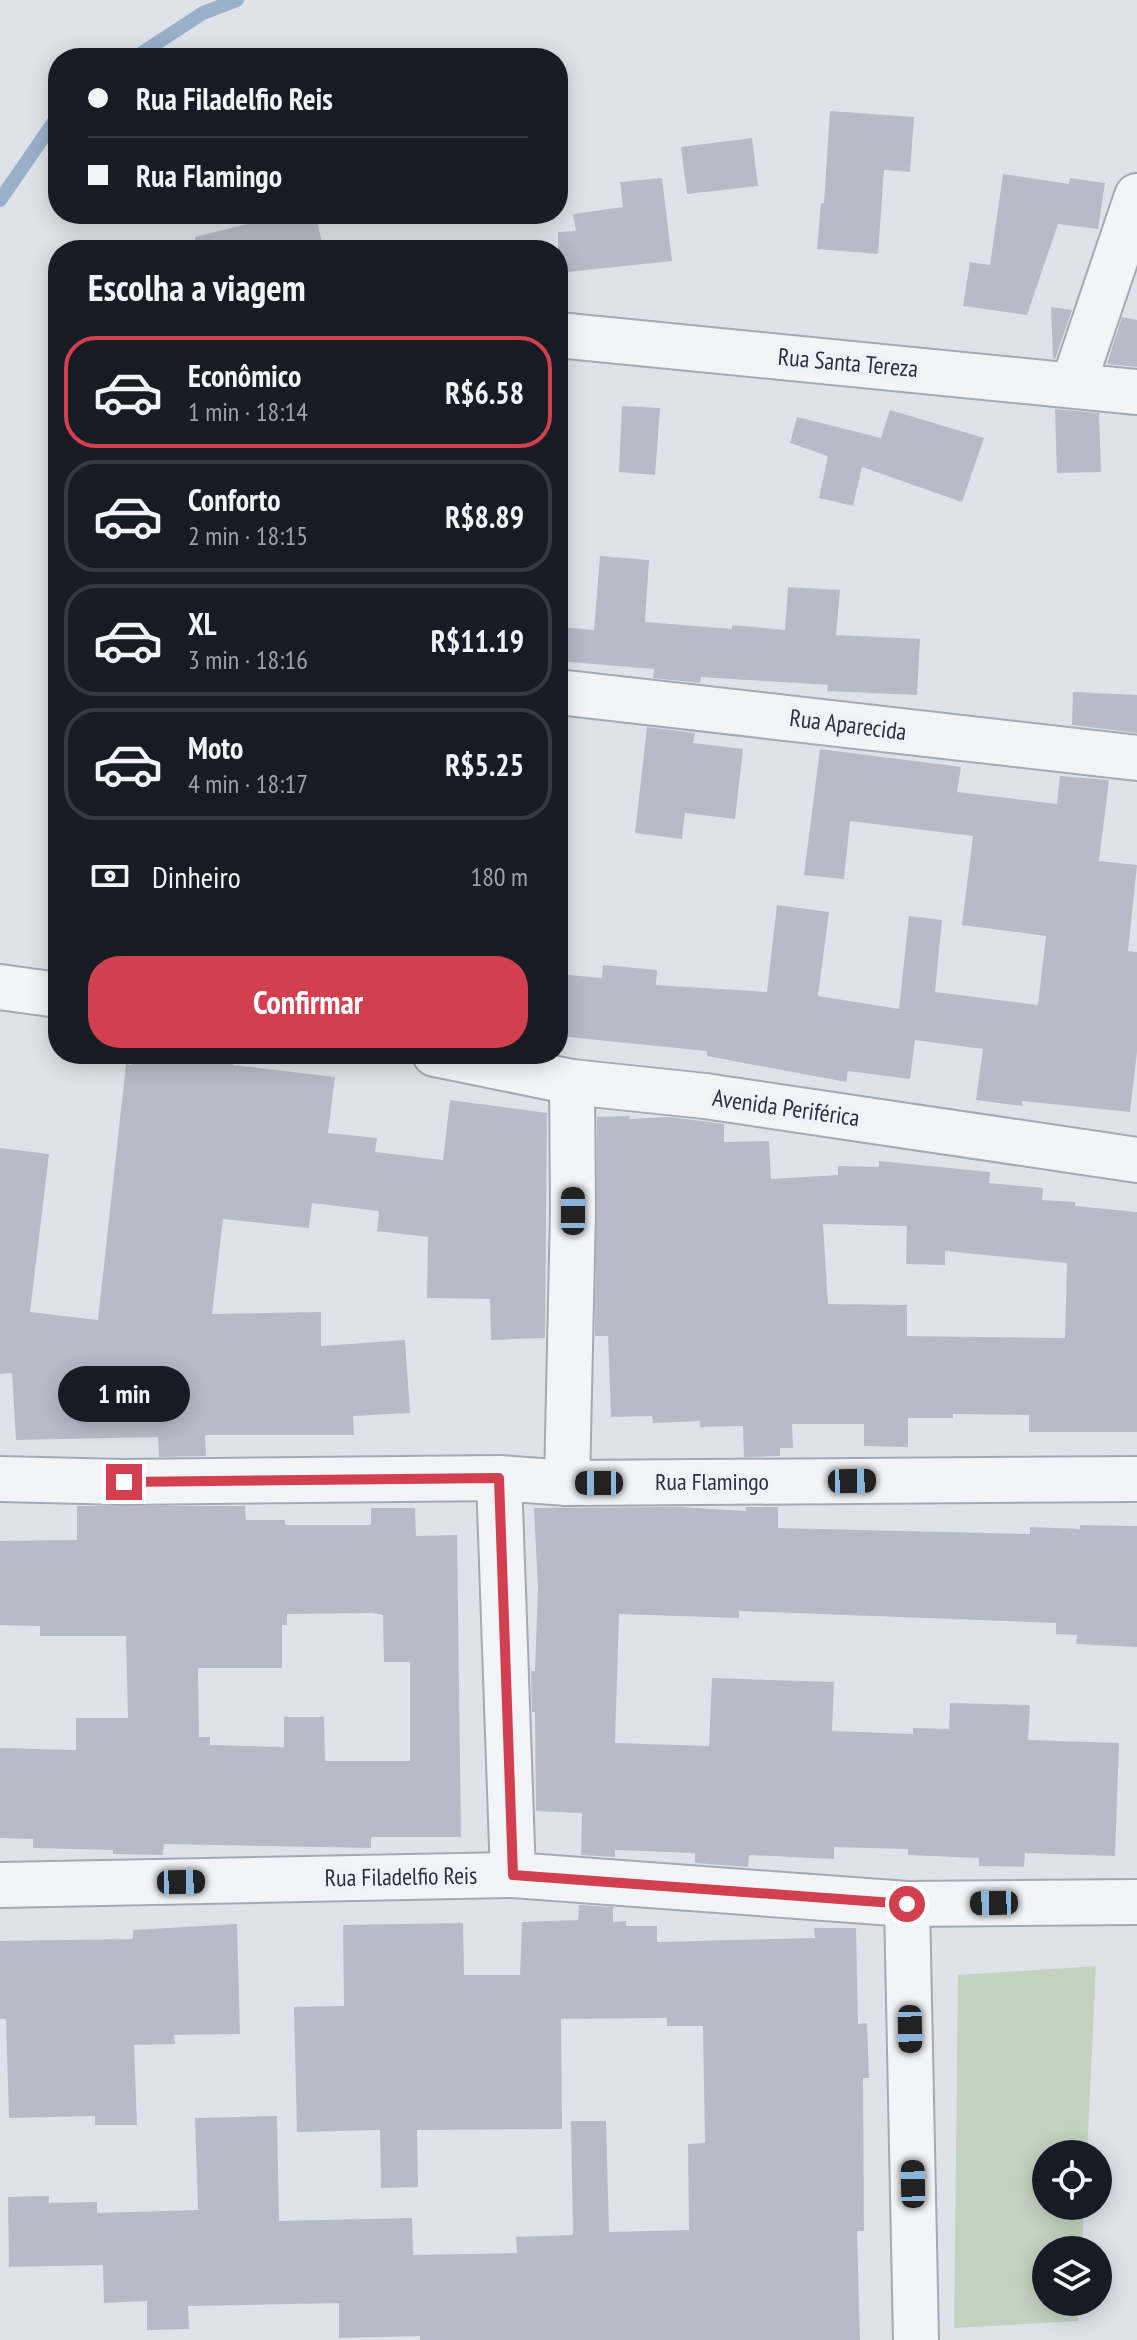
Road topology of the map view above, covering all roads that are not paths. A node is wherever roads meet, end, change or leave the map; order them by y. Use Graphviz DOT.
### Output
graph roads {
  1 [pos="1137,196"];
  2 [pos="568,336"];
  3 [pos="1073,385"];
  4 [pos="1137,392"];
  5 [pos="568,693"];
  6 [pos="1137,758"];
  7 [pos="0,987"];
  8 [pos="48,994"];
  9 [pos="484,1064"];
  10 [pos="572,1082"];
  11 [pos="1137,1160"];
  12 [pos="499,1478"];
  13 [pos="0,1479"];
  14 [pos="1137,1479"];
  15 [pos="567,1483"];
  16 [pos="513,1875"];
  17 [pos="0,1885"];
  18 [pos="1137,1902"];
  19 [pos="907,1904"];
  20 [pos="916,2340"];
  1 -- 3 [label="street"];
  2 -- 3 [label="street, Rua Santa Tereza"];
  3 -- 4 [label="street, Rua Santa Tereza"];
  5 -- 6 [label="street, Rua Aparecida"];
  7 -- 8 [label="street"];
  9 -- 10 [label="street, Avenida Periférica"];
  10 -- 11 [label="street, Avenida Periférica"];
  10 -- 15 [label="street"];
  12 -- 13 [label="street, Rua Flamingo"];
  12 -- 15 [label="street, Rua Flamingo"];
  12 -- 16 [label="street"];
  14 -- 15 [label="street, Rua Flamingo"];
  16 -- 17 [label="street, Rua Filadelfio Reis"];
  16 -- 19 [label="street, Rua Filadelfio Reis"];
  18 -- 19 [label="street, Rua Filadelfio Reis"];
  19 -- 20 [label="street"];
}
